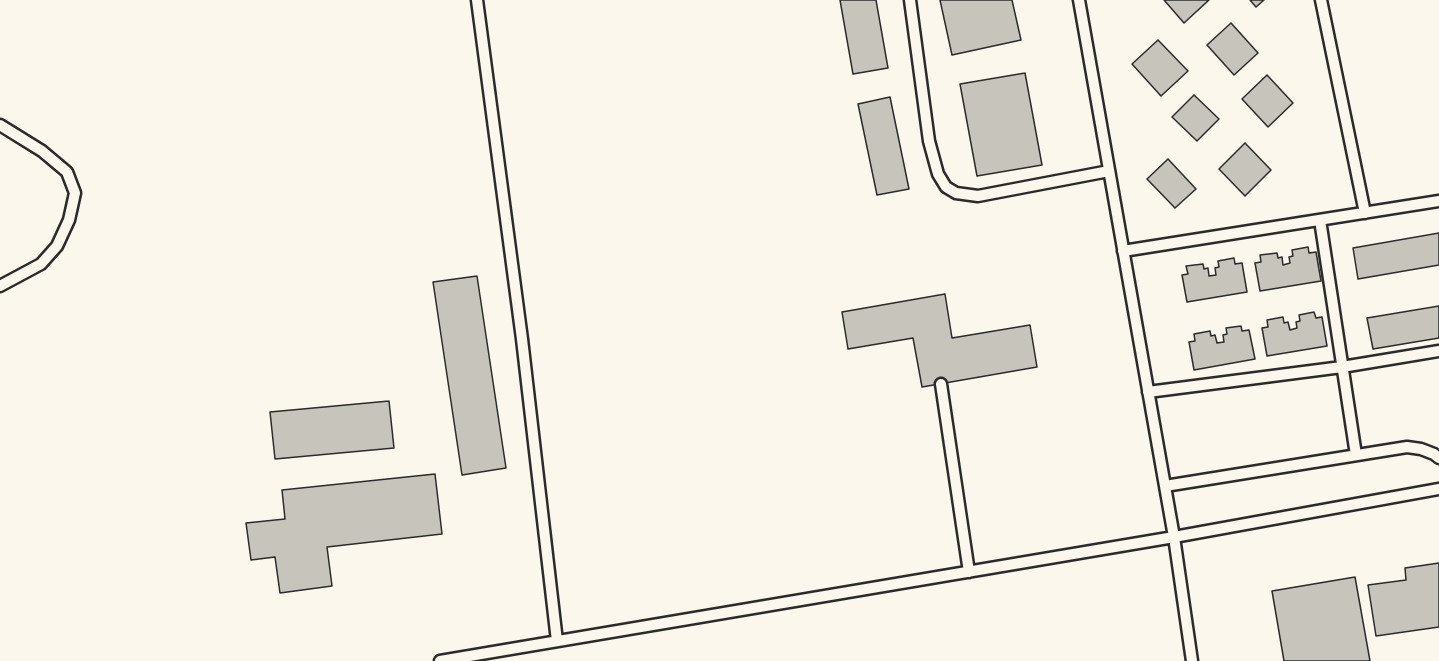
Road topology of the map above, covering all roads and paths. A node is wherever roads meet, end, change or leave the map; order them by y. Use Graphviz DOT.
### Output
graph roads {
  1 [pos="477,0"];
  2 [pos="910,0"];
  3 [pos="1079,0"];
  4 [pos="1322,0"];
  5 [pos="0,125"];
  6 [pos="1109,171"];
  7 [pos="1439,201"];
  8 [pos="1365,213"];
  9 [pos="1320,220"];
  10 [pos="1123,251"];
  11 [pos="0,286"];
  12 [pos="1439,351"];
  13 [pos="1342,367"];
  14 [pos="941,384"];
  15 [pos="1148,392"];
  16 [pos="1356,455"];
  17 [pos="1439,458"];
  18 [pos="1165,486"];
  19 [pos="1439,489"];
  20 [pos="1174,537"];
  21 [pos="969,572"];
  22 [pos="557,641"];
  23 [pos="440,661"];
  24 [pos="1192,661"];
  1 -- 22 [label="lane"];
  2 -- 6 [label="lane"];
  3 -- 6 [label="lane"];
  4 -- 8 [label="lane"];
  5 -- 11 [label="lane"];
  6 -- 10 [label="lane"];
  7 -- 8 [label="lane"];
  8 -- 9 [label="lane"];
  9 -- 10 [label="lane"];
  9 -- 13 [label="lane"];
  10 -- 15 [label="lane"];
  12 -- 13 [label="lane"];
  13 -- 15 [label="lane"];
  13 -- 16 [label="lane"];
  14 -- 21 [label="lane"];
  15 -- 18 [label="lane"];
  16 -- 17 [label="lane"];
  16 -- 18 [label="lane"];
  18 -- 20 [label="lane"];
  19 -- 20 [label="lane"];
  20 -- 21 [label="lane"];
  20 -- 24 [label="lane"];
  21 -- 22 [label="lane"];
  22 -- 23 [label="lane"];
}
